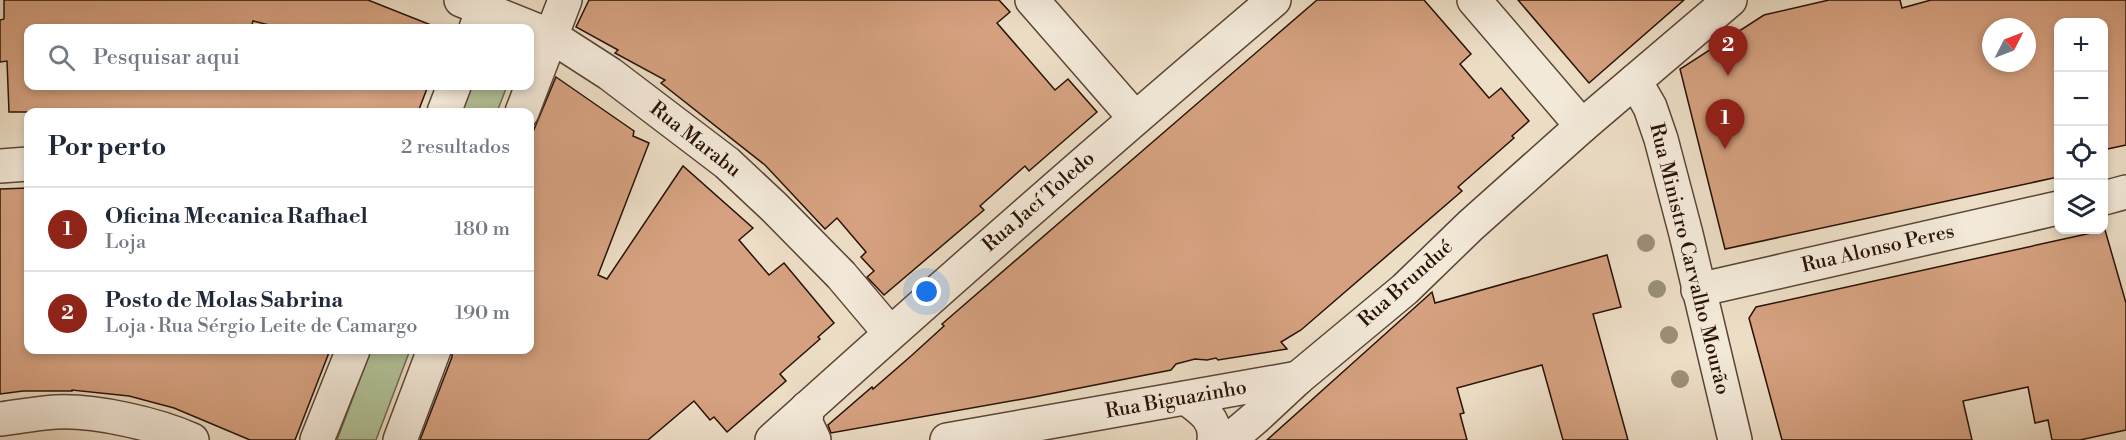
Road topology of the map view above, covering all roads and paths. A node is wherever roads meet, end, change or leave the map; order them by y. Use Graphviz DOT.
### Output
graph roads {
  1 [pos="565,0"];
  2 [pos="1032,0"];
  3 [pos="1274,0"];
  4 [pos="1474,0"];
  5 [pos="1730,0"];
  6 [pos="477,9"];
  7 [pos="518,24"];
  8 [pos="534,30"];
  9 [pos="551,36"];
  10 [pos="534,81"];
  11 [pos="1635,81"];
  12 [pos="452,90"];
  13 [pos="530,90"];
  14 [pos="446,108"];
  15 [pos="524,108"];
  16 [pos="1135,117"];
  17 [pos="1582,126"];
  18 [pos="24,164"];
  19 [pos="0,166"];
  20 [pos="2126,192"];
  21 [pos="2108,197"];
  22 [pos="2054,209"];
  23 [pos="1698,290"];
  24 [pos="890,333"];
  25 [pos="350,354"];
  26 [pos="432,354"];
  27 [pos="1298,378"];
  28 [pos="1186,398"];
  29 [pos="807,408"];
  30 [pos="0,419"];
  31 [pos="192,440"];
  32 [pos="316,440"];
  33 [pos="400,440"];
  34 [pos="772,440"];
  35 [pos="814,440"];
  36 [pos="947,440"];
  37 [pos="1214,440"];
  38 [pos="1229,440"];
  39 [pos="1736,440"];
  1 -- 9 [label="street"];
  2 -- 16 [label="street"];
  3 -- 16 [label="street, Rua Jací Toledo"];
  4 -- 17 [label="street"];
  5 -- 11 [label="street, Rua Brundué"];
  6 -- 7 [label="street, Rua Marabu"];
  8 -- 9 [label="street, Rua Marabu"];
  9 -- 10 [label="street"];
  9 -- 24 [label="street, Rua Marabu"];
  11 -- 17 [label="street, Rua Brundué"];
  11 -- 23 [label="street, Rua Ministro Carvalho Mourão"];
  12 -- 14 [label="street"];
  13 -- 15 [label="street"];
  16 -- 24 [label="street, Rua Jací Toledo"];
  17 -- 27 [label="street, Rua Brundué"];
  18 -- 19 [label="street"];
  20 -- 21 [label="street"];
  22 -- 23 [label="street, Rua Alonso Peres"];
  23 -- 39 [label="street, Rua Ministro Carvalho Mourão"];
  24 -- 29 [label="street, Rua Jací Toledo"];
  25 -- 32 [label="street"];
  26 -- 33 [label="street"];
  27 -- 28 [label="street, Rua Biguazinho"];
  27 -- 38 [label="street, Rua Brundué"];
  28 -- 36 [label="street, Rua Biguazinho"];
  28 -- 37 [label="street"];
  29 -- 34 [label="street, Rua Jací Toledo"];
  29 -- 35 [label="street"];
  30 -- 31 [label="street"];
}
